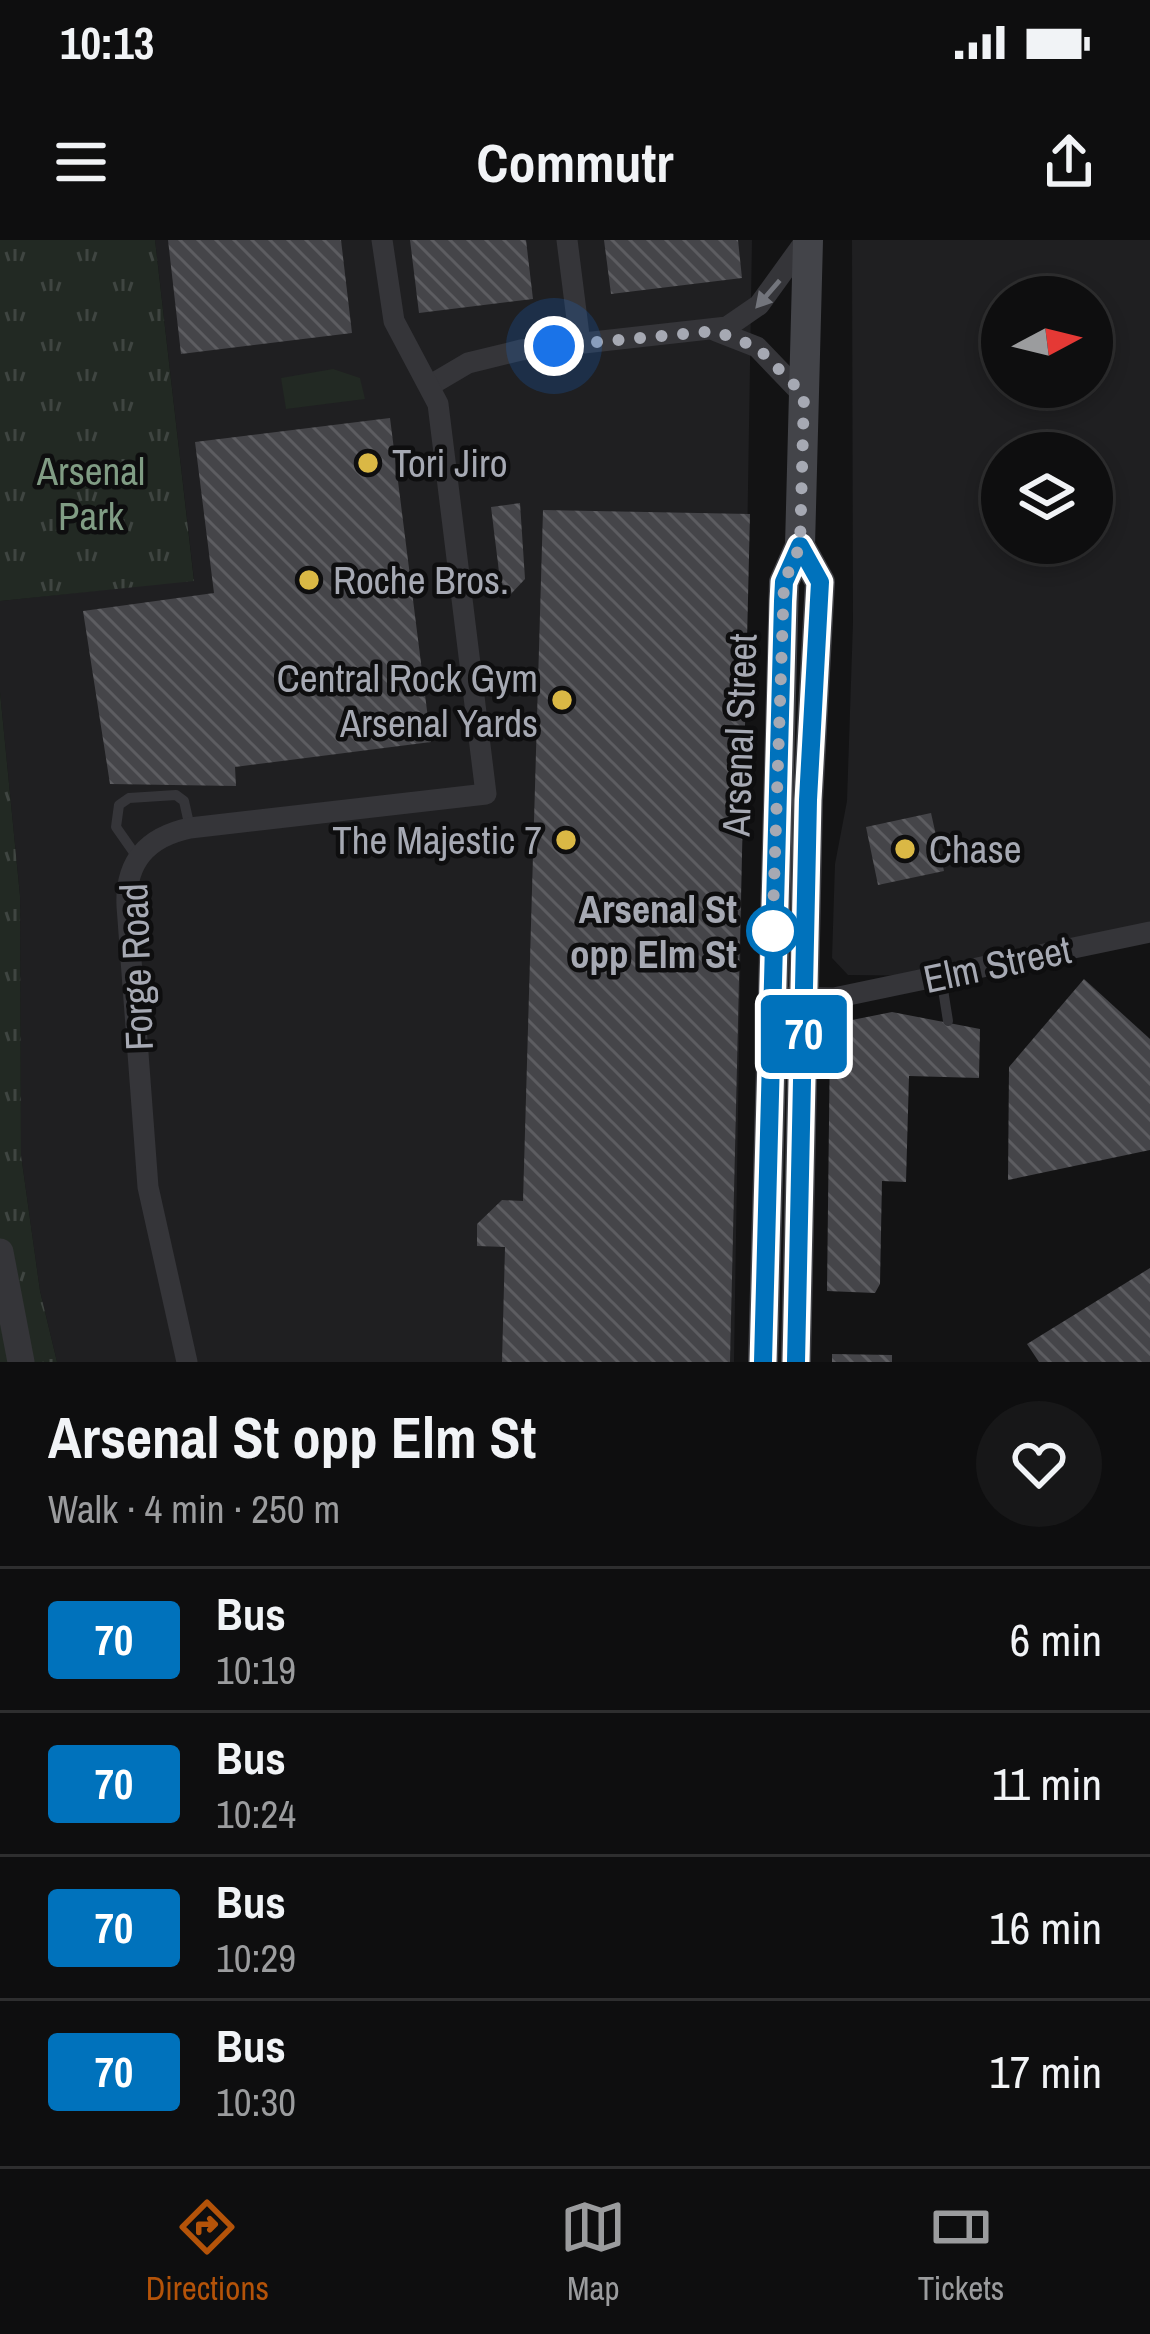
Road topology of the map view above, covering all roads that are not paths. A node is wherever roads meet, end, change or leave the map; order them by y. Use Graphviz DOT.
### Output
graph roads {
  1 [pos="382,240"];
  2 [pos="567,240"];
  3 [pos="807,240"];
  4 [pos="715,331"];
  5 [pos="580,343"];
  6 [pos="429,386"];
  7 [pos="804,395"];
  8 [pos="800,546"];
  9 [pos="190,828"];
  10 [pos="137,857"];
  11 [pos="1150,932"];
  12 [pos="940,976"];
  13 [pos="772,997"];
  14 [pos="805,997"];
  15 [pos="948,1021"];
  16 [pos="0,1252"];
  17 [pos="21,1362"];
  18 [pos="187,1362"];
  19 [pos="763,1362"];
  20 [pos="796,1362"];
  1 -- 6 [label="street"];
  2 -- 5 [label="street"];
  3 -- 4 [label="street, one-way"];
  3 -- 7 [label="main road, Arsenal Street"];
  4 -- 5 [label="street"];
  4 -- 7 [label="street"];
  5 -- 6 [label="street"];
  6 -- 9 [label="street, Forge Road"];
  7 -- 8 [label="main road, Arsenal Street"];
  8 -- 13 [label="main road, Arsenal Street"];
  8 -- 14 [label="main road, Arsenal Street"];
  9 -- 10 [label="street, Forge Road"];
  9 -- 10 [label="lane"];
  10 -- 18 [label="street, Forge Road"];
  11 -- 12 [label="street, Elm Street"];
  12 -- 14 [label="street, Elm Street"];
  12 -- 15 [label="lane"];
  13 -- 14 [label="street, Elm Street"];
  13 -- 19 [label="main road, Arsenal Street"];
  14 -- 20 [label="main road, Arsenal Street"];
  16 -- 17 [label="street"];
}
